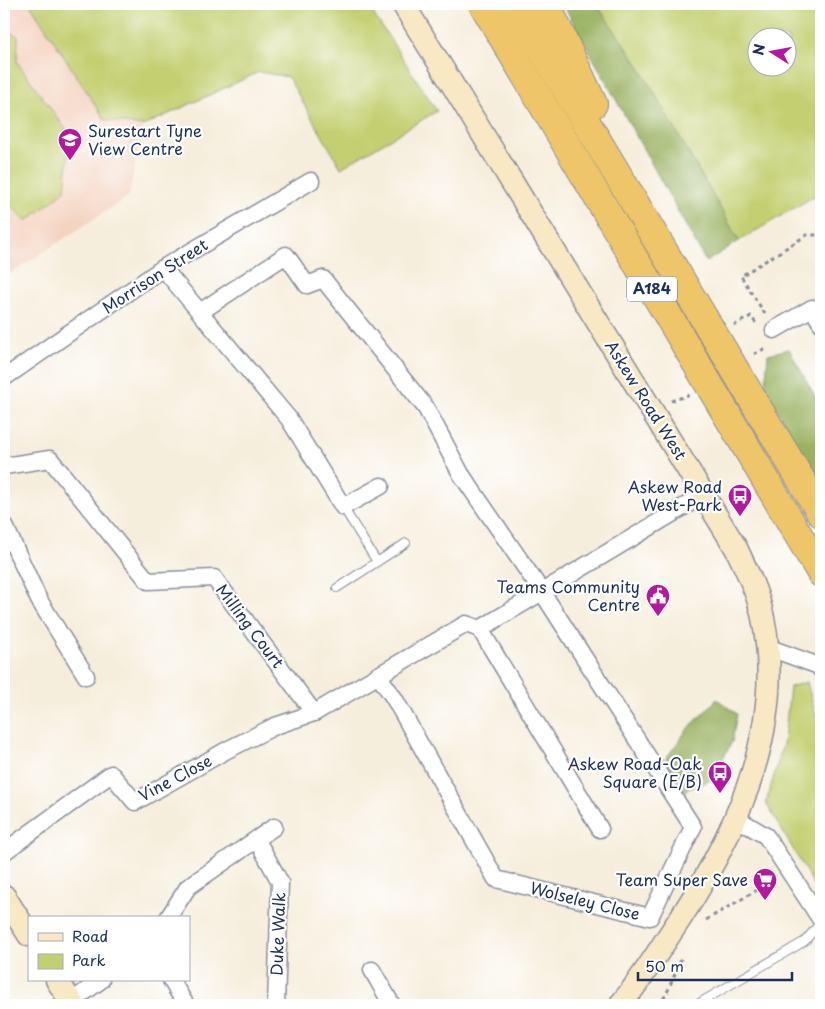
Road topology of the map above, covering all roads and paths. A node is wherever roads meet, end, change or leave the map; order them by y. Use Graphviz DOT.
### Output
graph roads {
  1 [pos="403,4"];
  2 [pos="483,4"];
  3 [pos="514,4"];
  4 [pos="546,4"];
  5 [pos="311,180"];
  6 [pos="821,235"];
  7 [pos="655,237"];
  8 [pos="163,268"];
  9 [pos="200,312"];
  10 [pos="821,323"];
  11 [pos="740,332"];
  12 [pos="767,333"];
  13 [pos="749,346"];
  14 [pos="754,354"];
  15 [pos="748,357"];
  16 [pos="4,378"];
  17 [pos="4,466"];
  18 [pos="380,486"];
  19 [pos="704,494"];
  20 [pos="343,507"];
  21 [pos="821,513"];
  22 [pos="5,530"];
  23 [pos="406,542"];
  24 [pos="377,562"];
  25 [pos="821,573"];
  26 [pos="337,588"];
  27 [pos="542,592"];
  28 [pos="480,629"];
  29 [pos="767,647"];
  30 [pos="821,670"];
  31 [pos="378,675"];
  32 [pos="86,676"];
  33 [pos="314,713"];
  34 [pos="736,818"];
  35 [pos="274,827"];
  36 [pos="600,829"];
  37 [pos="256,840"];
  38 [pos="4,852"];
  39 [pos="789,871"];
  40 [pos="4,896"];
  41 [pos="169,916"];
  42 [pos="683,916"];
  43 [pos="821,921"];
  44 [pos="28,933"];
  45 [pos="372,970"];
  46 [pos="58,982"];
  47 [pos="98,982"];
  48 [pos="171,982"];
  49 [pos="72,1003"];
  50 [pos="186,1005"];
  51 [pos="276,1005"];
  52 [pos="392,1005"];
  53 [pos="620,1005"];
  54 [pos="696,1005"];
  1 -- 19 [label="street, Askew Road West"];
  2 -- 25 [label="highway, A184"];
  3 -- 7 [label="highway, A184"];
  4 -- 7 [label="highway"];
  5 -- 8 [label="street, Morrison Street"];
  6 -- 12 [label="path"];
  7 -- 21 [label="highway, A184"];
  8 -- 9 [label="street"];
  8 -- 16 [label="street, Morrison Street"];
  9 -- 20 [label="street"];
  9 -- 27 [label="street"];
  10 -- 12 [label="street"];
  11 -- 12 [label="path"];
  12 -- 14 [label="path"];
  13 -- 14 [label="path"];
  14 -- 15 [label="path"];
  17 -- 33 [label="street, Milling Court"];
  18 -- 20 [label="street"];
  19 -- 27 [label="street"];
  19 -- 29 [label="street, Askew Road West"];
  20 -- 24 [label="lane"];
  22 -- 32 [label="street"];
  23 -- 24 [label="lane"];
  24 -- 26 [label="lane"];
  27 -- 28 [label="street"];
  27 -- 31 [label="street, Wolseley Close"];
  28 -- 31 [label="street"];
  28 -- 36 [label="street"];
  29 -- 30 [label="street"];
  29 -- 34 [label="street, Askew Road West"];
  31 -- 33 [label="street"];
  33 -- 38 [label="street, Vine Close"];
  34 -- 39 [label="street"];
  34 -- 42 [label="street, Askew Road West"];
  35 -- 37 [label="street"];
  37 -- 41 [label="street"];
  37 -- 51 [label="street, Duke Walk"];
  39 -- 42 [label="path"];
  39 -- 43 [label="street"];
  40 -- 44 [label="street"];
  42 -- 53 [label="street, Askew Road West"];
  43 -- 54 [label="lane"];
  45 -- 52 [label="street"];
  46 -- 49 [label="street"];
  47 -- 49 [label="street"];
  48 -- 50 [label="street"];
}
